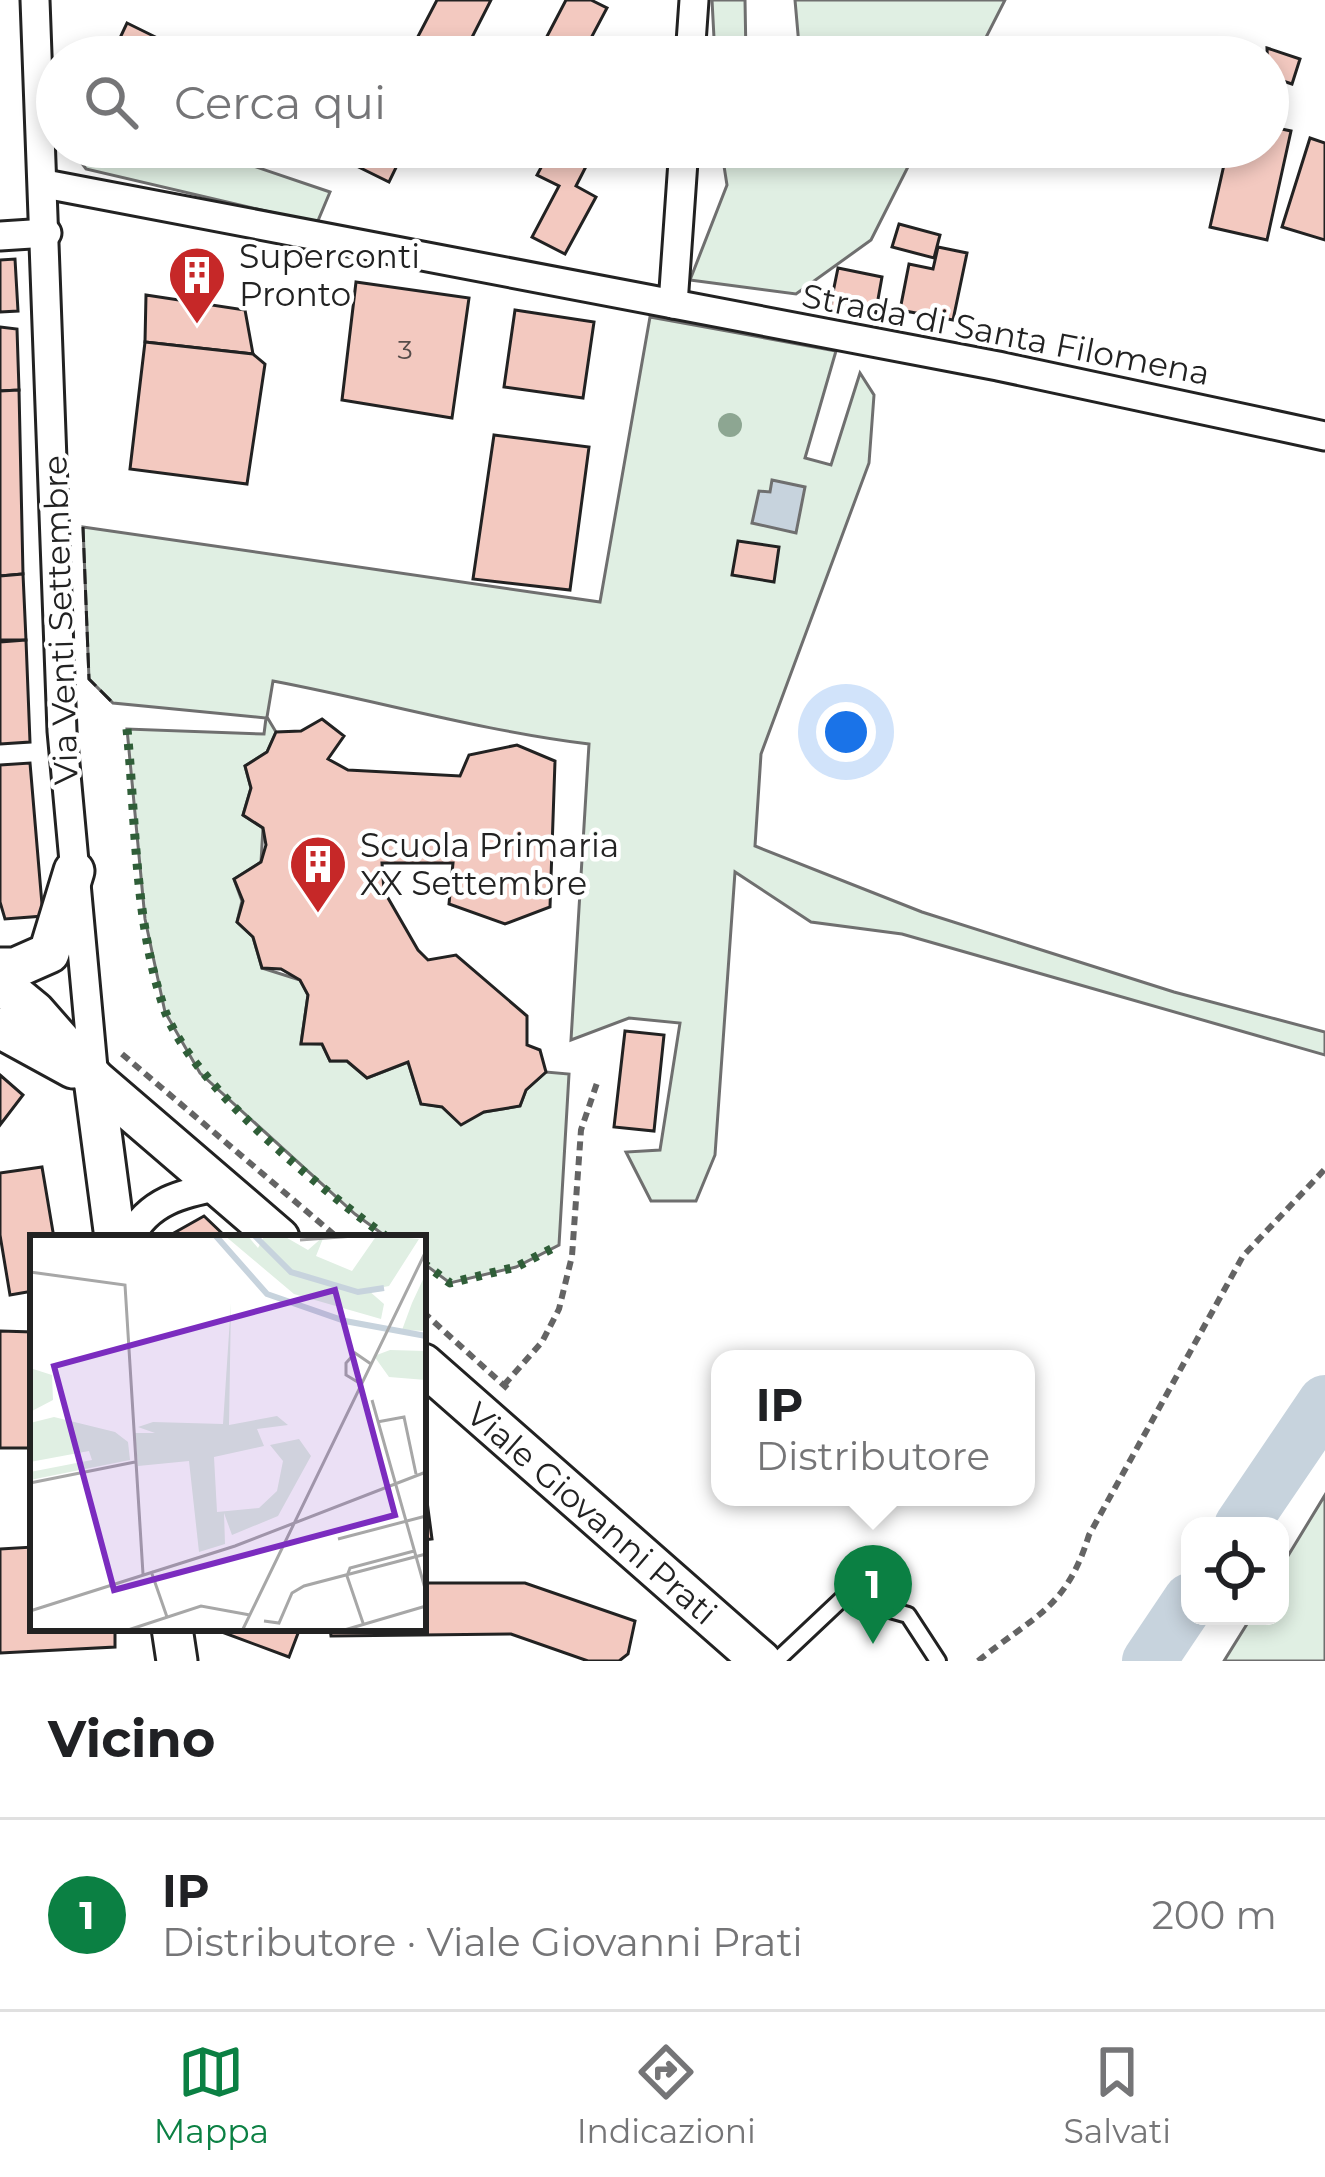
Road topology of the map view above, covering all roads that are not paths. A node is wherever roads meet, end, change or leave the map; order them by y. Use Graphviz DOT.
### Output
graph roads {
  1 [pos="35,0"];
  2 [pos="694,0"];
  3 [pos="37,36"];
  4 [pos="691,36"];
  5 [pos="44,168"];
  6 [pos="683,168"];
  7 [pos="45,184"];
  8 [pos="47,233"];
  9 [pos="0,236"];
  10 [pos="673,304"];
  11 [pos="1325,436"];
  12 [pos="74,872"];
  13 [pos="0,968"];
  14 [pos="0,983"];
  15 [pos="0,1028"];
  16 [pos="94,1079"];
  17 [pos="220,1186"];
  18 [pos="116,1235"];
  19 [pos="132,1235"];
  20 [pos="276,1235"];
  21 [pos="426,1367"];
  22 [pos="172,1631"];
  23 [pos="177,1661"];
  24 [pos="761,1661"];
  25 [pos="776,1661"];
  26 [pos="938,1661"];
  1 -- 3 [label="street, Via Venti Settembre"];
  2 -- 4 [label="street"];
  5 -- 7 [label="street, Via Venti Settembre"];
  6 -- 10 [label="street"];
  7 -- 8 [label="street, Via Venti Settembre"];
  7 -- 10 [label="street, Strada di Santa Filomena"];
  8 -- 9 [label="street"];
  8 -- 12 [label="street, Via Venti Settembre"];
  10 -- 11 [label="street, Strada di Santa Filomena"];
  12 -- 13 [label="main road"];
  12 -- 16 [label="street, Via Venti Settembre"];
  14 -- 16 [label="main road"];
  15 -- 16 [label="main road"];
  16 -- 17 [label="main road"];
  16 -- 18 [label="main road, Via Venti Settembre"];
  17 -- 19 [label="street"];
  17 -- 20 [label="main road"];
  21 -- 24 [label="main road, Viale Giovanni Prati"];
  22 -- 23 [label="main road"];
  25 -- 26 [label="lane"];
}
